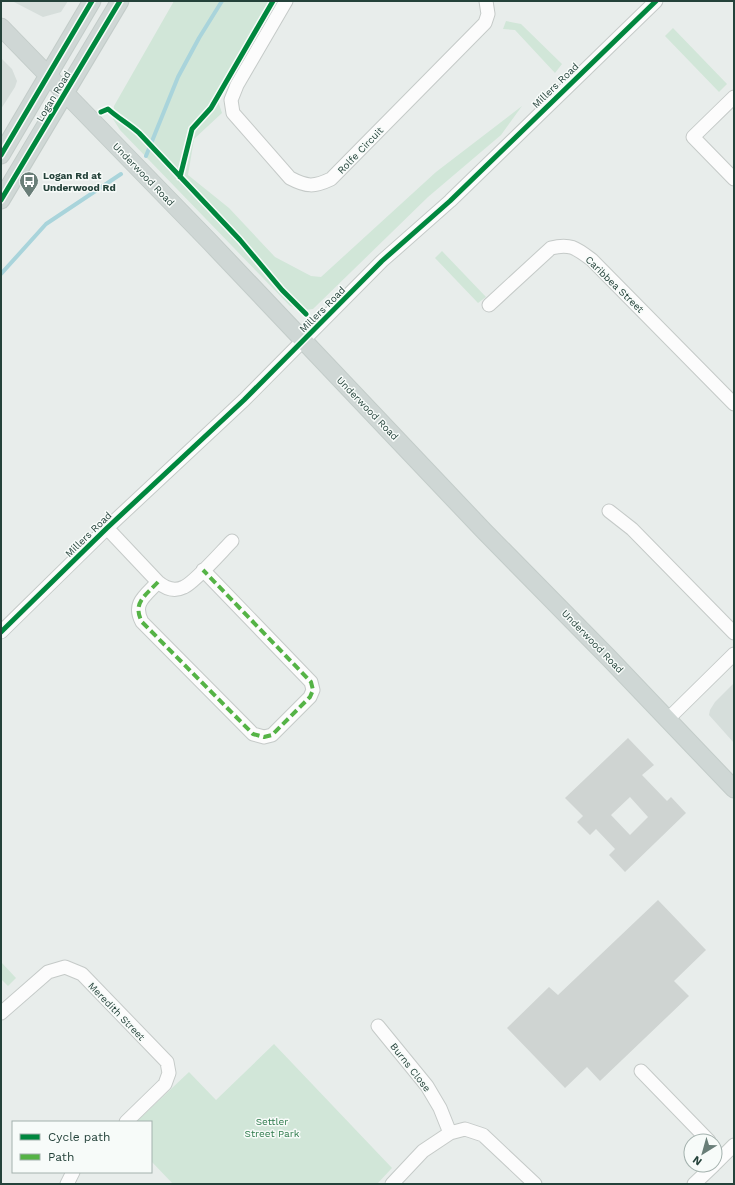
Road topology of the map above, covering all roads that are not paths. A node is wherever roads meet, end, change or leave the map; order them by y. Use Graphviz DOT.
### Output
graph roads {
  1 [pos="92,1"];
  2 [pos="120,1"];
  3 [pos="286,1"];
  4 [pos="486,1"];
  5 [pos="656,1"];
  6 [pos="1,28"];
  7 [pos="48,75"];
  8 [pos="66,93"];
  9 [pos="734,97"];
  10 [pos="1,155"];
  11 [pos="734,179"];
  12 [pos="1,200"];
  13 [pos="489,305"];
  14 [pos="303,341"];
  15 [pos="733,400"];
  16 [pos="609,511"];
  17 [pos="107,528"];
  18 [pos="232,541"];
  19 [pos="203,570"];
  20 [pos="158,582"];
  21 [pos="1,632"];
  22 [pos="734,633"];
  23 [pos="734,654"];
  24 [pos="668,719"];
  25 [pos="734,789"];
  26 [pos="1,1013"];
  27 [pos="378,1026"];
  28 [pos="641,1071"];
  29 [pos="127,1121"];
  30 [pos="450,1133"];
  31 [pos="701,1133"];
  32 [pos="734,1145"];
  33 [pos="723,1153"];
  34 [pos="72,1173"];
  35 [pos="704,1173"];
  36 [pos="67,1184"];
  37 [pos="392,1184"];
  38 [pos="535,1184"];
  39 [pos="694,1184"];
  1 -- 7 [label="main road, Logan Road"];
  2 -- 8 [label="main road, Logan Road"];
  3 -- 4 [label="street, Rolfe Circuit"];
  5 -- 14 [label="street, Millers Road"];
  6 -- 7 [label="main road, Underwood Road"];
  7 -- 8 [label="main road, Underwood Road"];
  7 -- 10 [label="main road, Logan Road"];
  8 -- 12 [label="main road, Logan Road"];
  8 -- 14 [label="main road, Underwood Road"];
  9 -- 11 [label="street"];
  13 -- 15 [label="street, Caribbea Street"];
  14 -- 17 [label="street, Millers Road"];
  14 -- 24 [label="main road, Underwood Road"];
  16 -- 22 [label="street"];
  17 -- 20 [label="street"];
  17 -- 21 [label="street, Millers Road"];
  18 -- 19 [label="street"];
  19 -- 20 [label="street"];
  19 -- 20 [label="street"];
  23 -- 24 [label="street"];
  24 -- 25 [label="main road, Underwood Road"];
  26 -- 29 [label="street, Meredith Street"];
  27 -- 30 [label="street, Burns Close"];
  28 -- 31 [label="street"];
  30 -- 37 [label="street"];
  30 -- 38 [label="street"];
  32 -- 33 [label="street"];
  34 -- 36 [label="street"];
  35 -- 39 [label="street"];
}
